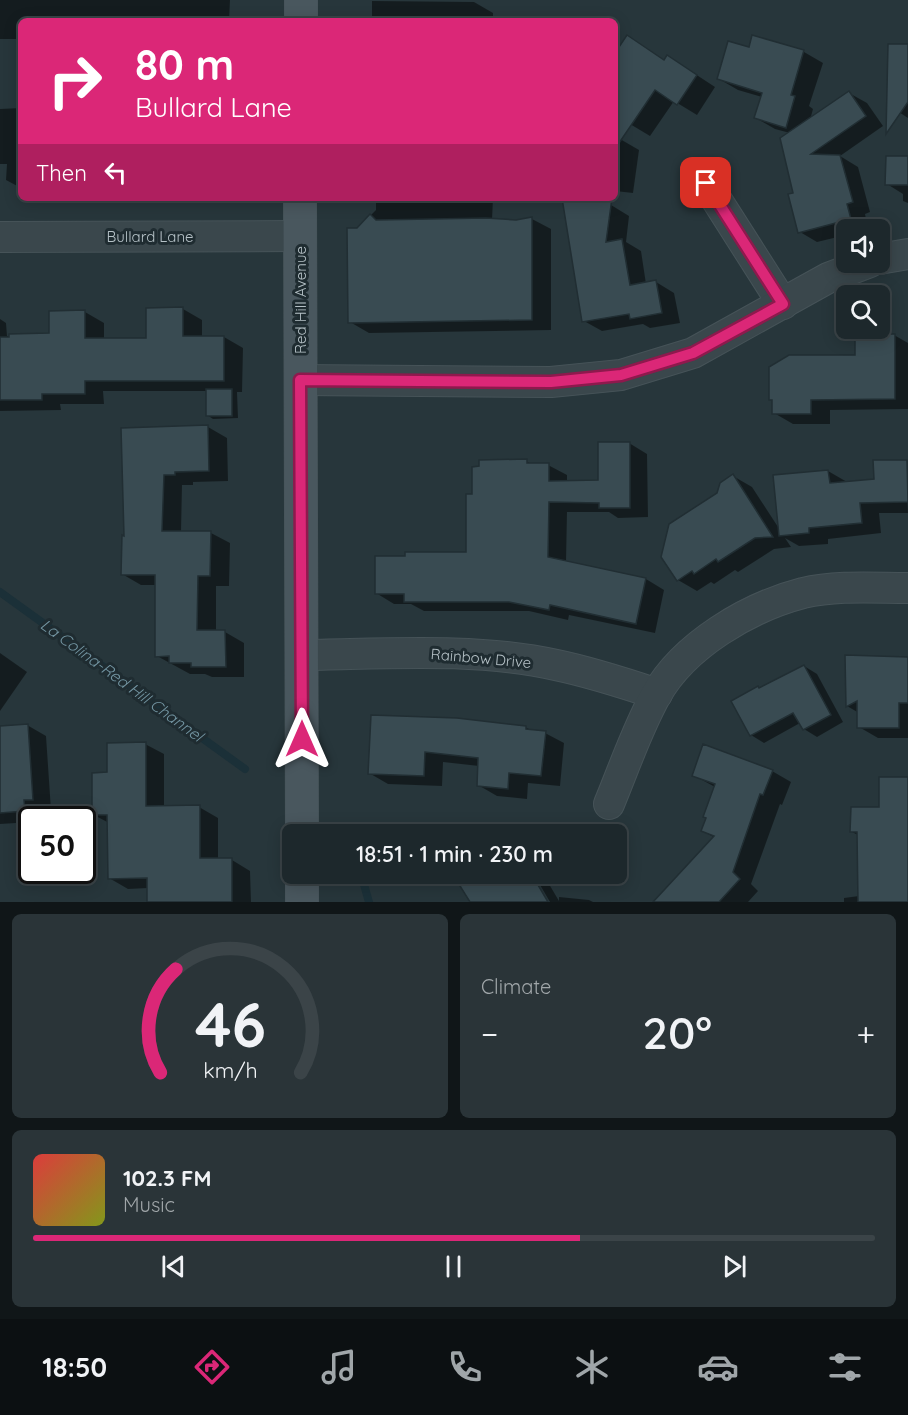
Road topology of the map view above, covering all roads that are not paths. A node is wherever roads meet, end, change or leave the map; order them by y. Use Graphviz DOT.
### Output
graph roads {
  1 [pos="301,0"];
  2 [pos="301,18"];
  3 [pos="706,183"];
  4 [pos="300,201"];
  5 [pos="300,236"];
  6 [pos="0,237"];
  7 [pos="908,254"];
  8 [pos="890,257"];
  9 [pos="841,273"];
  10 [pos="783,304"];
  11 [pos="300,380"];
  12 [pos="908,588"];
  13 [pos="302,655"];
  14 [pos="657,694"];
  15 [pos="609,804"];
  16 [pos="302,824"];
  17 [pos="302,884"];
  18 [pos="302,902"];
  1 -- 2 [label="main road"];
  3 -- 10 [label="street"];
  4 -- 5 [label="main road, Red Hill Avenue"];
  5 -- 6 [label="street, Bullard Lane"];
  5 -- 11 [label="main road, Red Hill Avenue"];
  7 -- 8 [label="street"];
  9 -- 10 [label="street"];
  10 -- 11 [label="street"];
  11 -- 13 [label="main road, Red Hill Avenue"];
  12 -- 14 [label="street"];
  13 -- 14 [label="street, Rainbow Drive"];
  13 -- 16 [label="main road, Red Hill Avenue"];
  14 -- 15 [label="street"];
  17 -- 18 [label="main road"];
}
